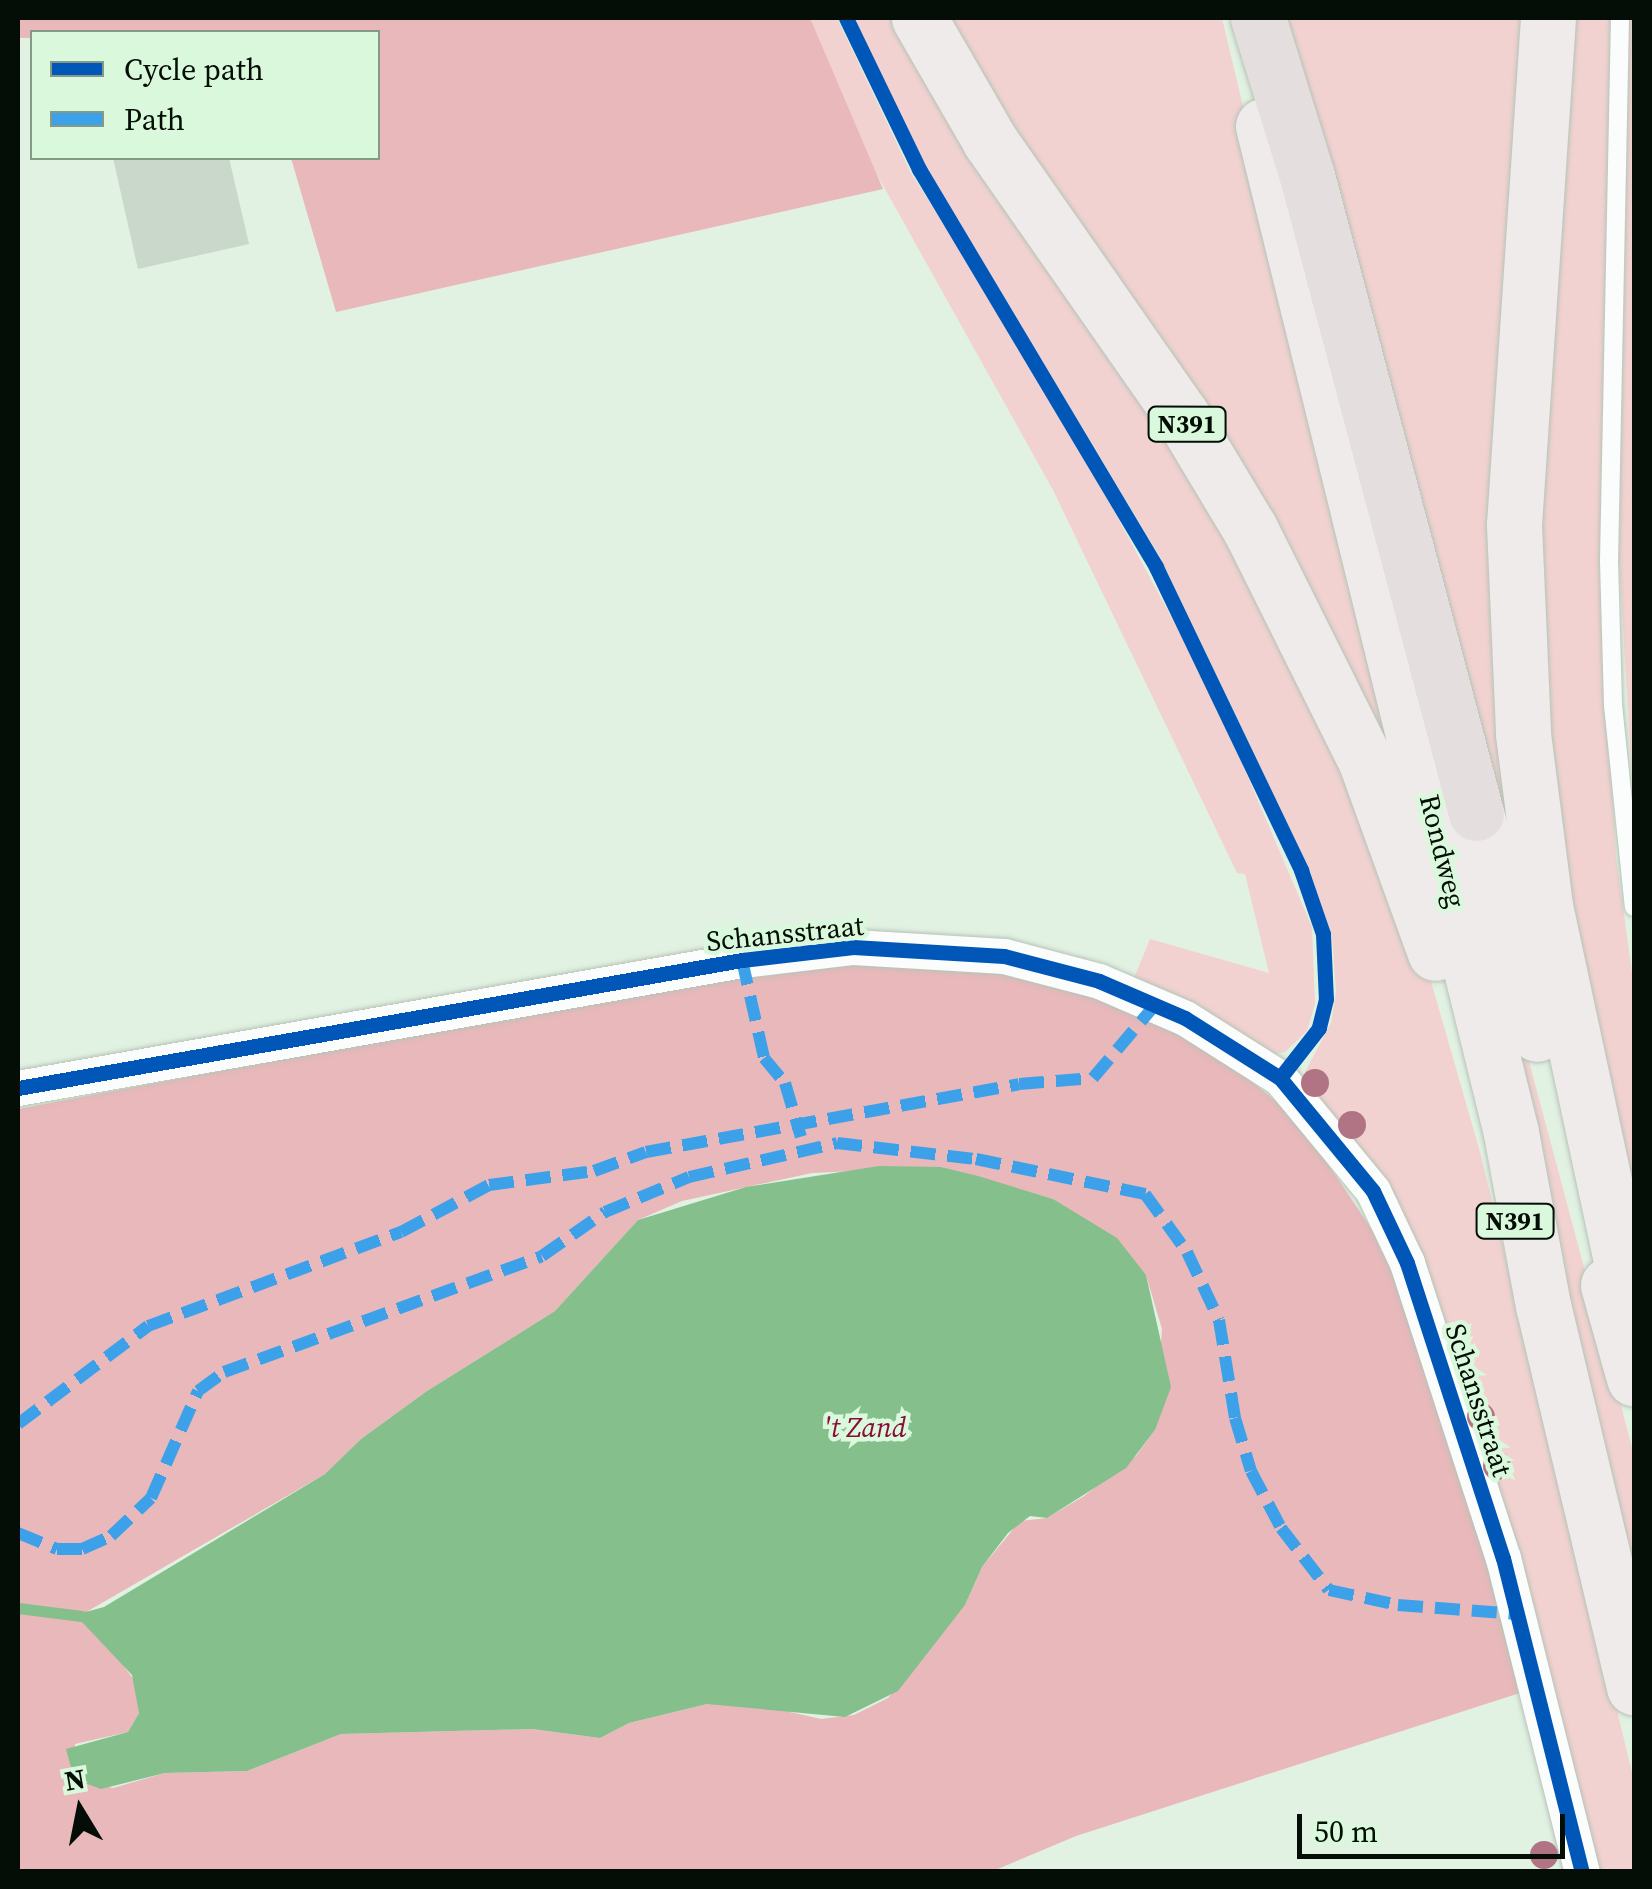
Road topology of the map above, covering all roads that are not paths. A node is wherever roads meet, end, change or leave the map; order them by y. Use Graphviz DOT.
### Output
graph roads {
  1 [pos="919,18"];
  2 [pos="1240,18"];
  3 [pos="1258,18"];
  4 [pos="1548,18"];
  5 [pos="1620,18"];
  6 [pos="1262,126"];
  7 [pos="1476,813"];
  8 [pos="1634,906"];
  9 [pos="18,1088"];
  10 [pos="1543,1305"];
  11 [pos="1634,1320"];
  12 [pos="1634,1378"];
  13 [pos="1634,1687"];
  14 [pos="1582,1872"];
  1 -- 10 [label="main road, N391"];
  2 -- 6 [label="highway, Rondweg / N391"];
  3 -- 7 [label="highway, Rondweg / N391"];
  4 -- 11 [label="main road"];
  5 -- 8 [label="lane"];
  6 -- 10 [label="main road, Rondweg / N391"];
  7 -- 12 [label="main road, Rondweg / N391"];
  9 -- 14 [label="street, Schansstraat"];
  10 -- 13 [label="main road, Rondweg / N391"];
}
